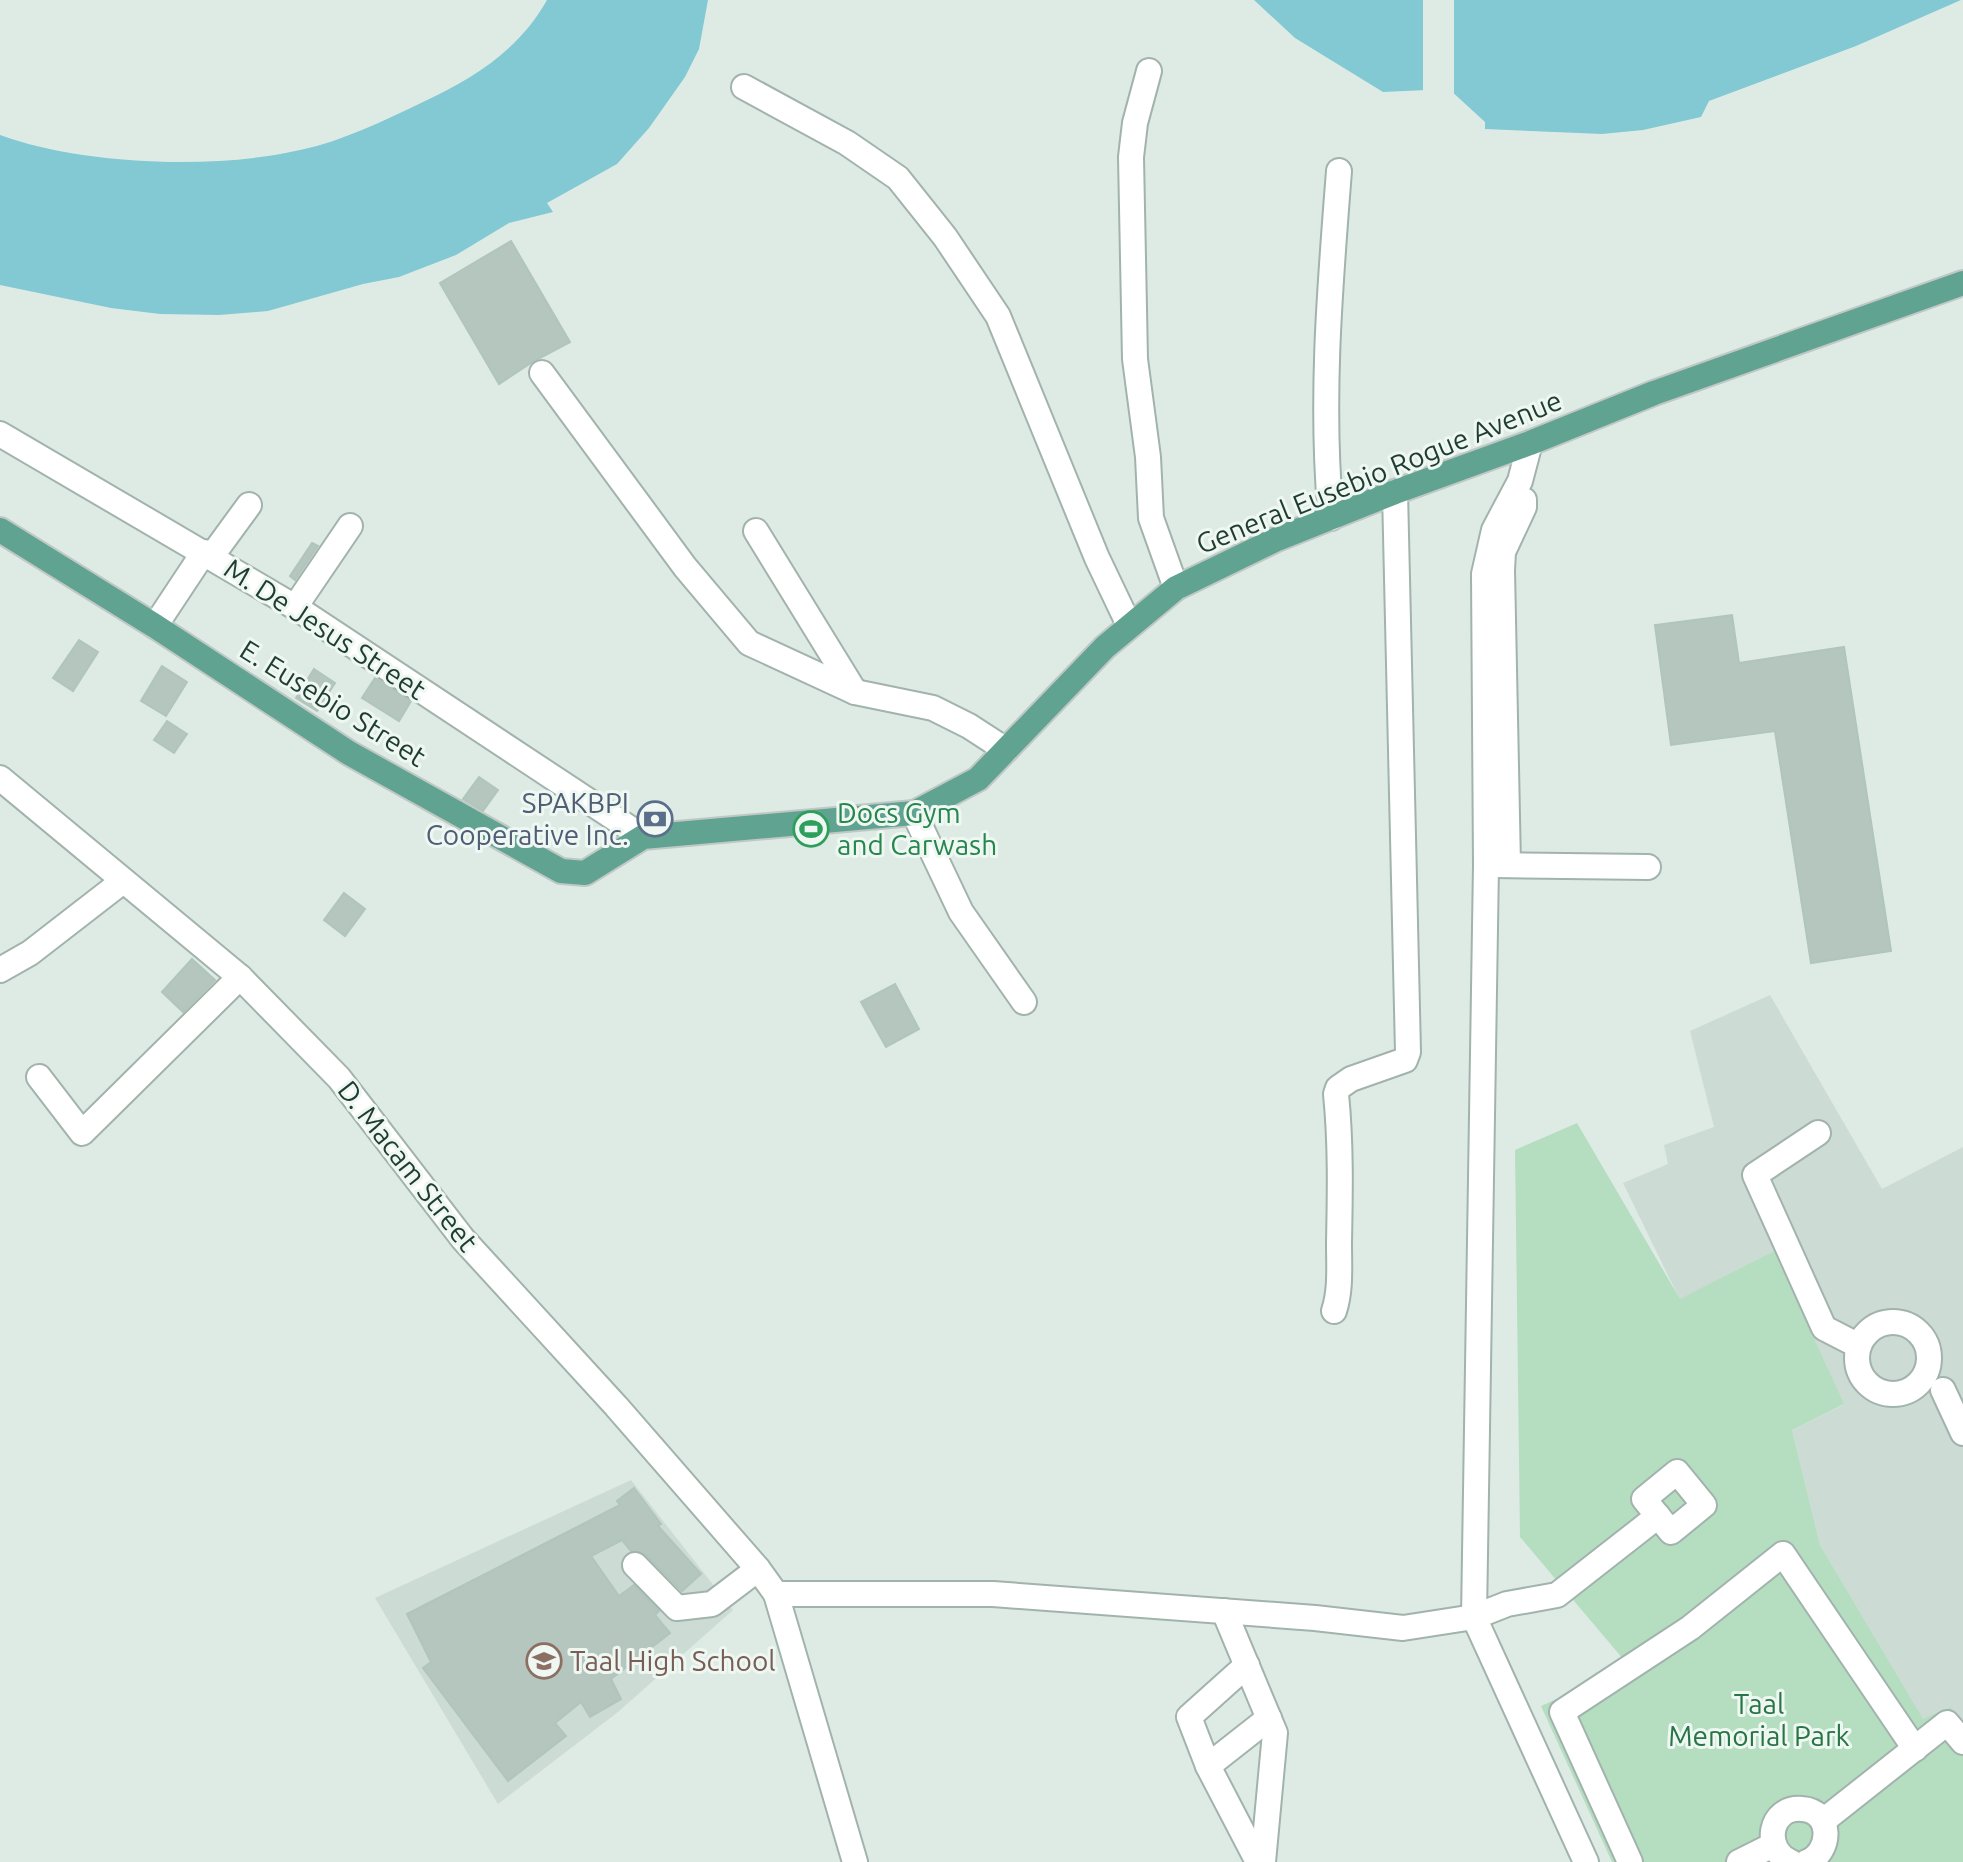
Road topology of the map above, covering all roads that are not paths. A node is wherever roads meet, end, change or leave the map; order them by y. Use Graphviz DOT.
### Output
graph roads {
  1 [pos="1149,71"];
  2 [pos="744,87"];
  3 [pos="1339,171"];
  4 [pos="1963,283"];
  5 [pos="542,373"];
  6 [pos="0,434"];
  7 [pos="1530,443"];
  8 [pos="1395,492"];
  9 [pos="249,505"];
  10 [pos="1331,518"];
  11 [pos="350,526"];
  12 [pos="0,530"];
  13 [pos="756,531"];
  14 [pos="207,554"];
  15 [pos="1176,588"];
  16 [pos="295,607"];
  17 [pos="1129,625"];
  18 [pos="155,626"];
  19 [pos="855,692"];
  20 [pos="1006,750"];
  21 [pos="0,778"];
  22 [pos="914,813"];
  23 [pos="643,837"];
  24 [pos="1497,865"];
  25 [pos="1648,867"];
  26 [pos="123,881"];
  27 [pos="0,970"];
  28 [pos="240,977"];
  29 [pos="1024,1002"];
  30 [pos="39,1077"];
  31 [pos="1818,1133"];
  32 [pos="1334,1311"];
  33 [pos="1859,1346"];
  34 [pos="1926,1371"];
  35 [pos="1953,1387"];
  36 [pos="1963,1433"];
  37 [pos="1658,1516"];
  38 [pos="635,1565"];
  39 [pos="758,1569"];
  40 [pos="776,1594"];
  41 [pos="1224,1611"];
  42 [pos="1474,1617"];
  43 [pos="1247,1665"];
  44 [pos="1269,1718"];
  45 [pos="1963,1742"];
  46 [pos="1915,1749"];
  47 [pos="1208,1766"];
  48 [pos="1823,1821"];
  49 [pos="1773,1845"];
  50 [pos="855,1862"];
  51 [pos="1260,1862"];
  52 [pos="1586,1862"];
  53 [pos="1630,1862"];
  54 [pos="1739,1862"];
  55 [pos="1791,1862"];
  56 [pos="1807,1862"];
  1 -- 15 [label="street"];
  2 -- 17 [label="street"];
  3 -- 10 [label="street"];
  4 -- 7 [label="main road, General Eusebio Rogue Avenue"];
  5 -- 19 [label="street"];
  6 -- 14 [label="street, M. De Jesus Street"];
  7 -- 8 [label="main road, General Eusebio Rogue Avenue"];
  7 -- 24 [label="street"];
  8 -- 10 [label="main road, General Eusebio Rogue Avenue"];
  8 -- 32 [label="street"];
  9 -- 14 [label="street"];
  10 -- 15 [label="main road, General Eusebio Rogue Avenue"];
  11 -- 16 [label="street"];
  12 -- 18 [label="main road, E. Eusebio Street"];
  13 -- 19 [label="street"];
  14 -- 16 [label="street, M. De Jesus Street"];
  14 -- 18 [label="street"];
  15 -- 17 [label="main road, General Eusebio Rogue Avenue"];
  16 -- 23 [label="street, M. De Jesus Street"];
  17 -- 20 [label="main road, General Eusebio Rogue Avenue"];
  18 -- 23 [label="main road, E. Eusebio Street"];
  19 -- 20 [label="street"];
  20 -- 22 [label="main road, General Eusebio Rogue Avenue"];
  21 -- 26 [label="street, D. Macam Street"];
  22 -- 23 [label="main road, General Eusebio Rogue Avenue"];
  22 -- 29 [label="street"];
  24 -- 25 [label="street"];
  24 -- 42 [label="street"];
  26 -- 27 [label="street"];
  26 -- 28 [label="street, D. Macam Street"];
  28 -- 30 [label="street"];
  28 -- 39 [label="street, D. Macam Street"];
  31 -- 33 [label="street"];
  33 -- 34 [label="street"];
  33 -- 34 [label="street"];
  34 -- 35 [label="street"];
  35 -- 36 [label="street"];
  37 -- 42 [label="street"];
  38 -- 39 [label="street"];
  39 -- 40 [label="street, D. Macam Street"];
  40 -- 41 [label="street"];
  40 -- 50 [label="street, D. Macam Street"];
  41 -- 42 [label="street"];
  41 -- 43 [label="street"];
  42 -- 52 [label="street"];
  43 -- 44 [label="street"];
  43 -- 47 [label="street"];
  44 -- 47 [label="street"];
  44 -- 51 [label="street"];
  45 -- 46 [label="street"];
  46 -- 48 [label="street"];
  46 -- 53 [label="street"];
  47 -- 51 [label="street"];
  48 -- 49 [label="street"];
  48 -- 56 [label="street"];
  49 -- 54 [label="street"];
  49 -- 55 [label="street"];
}
